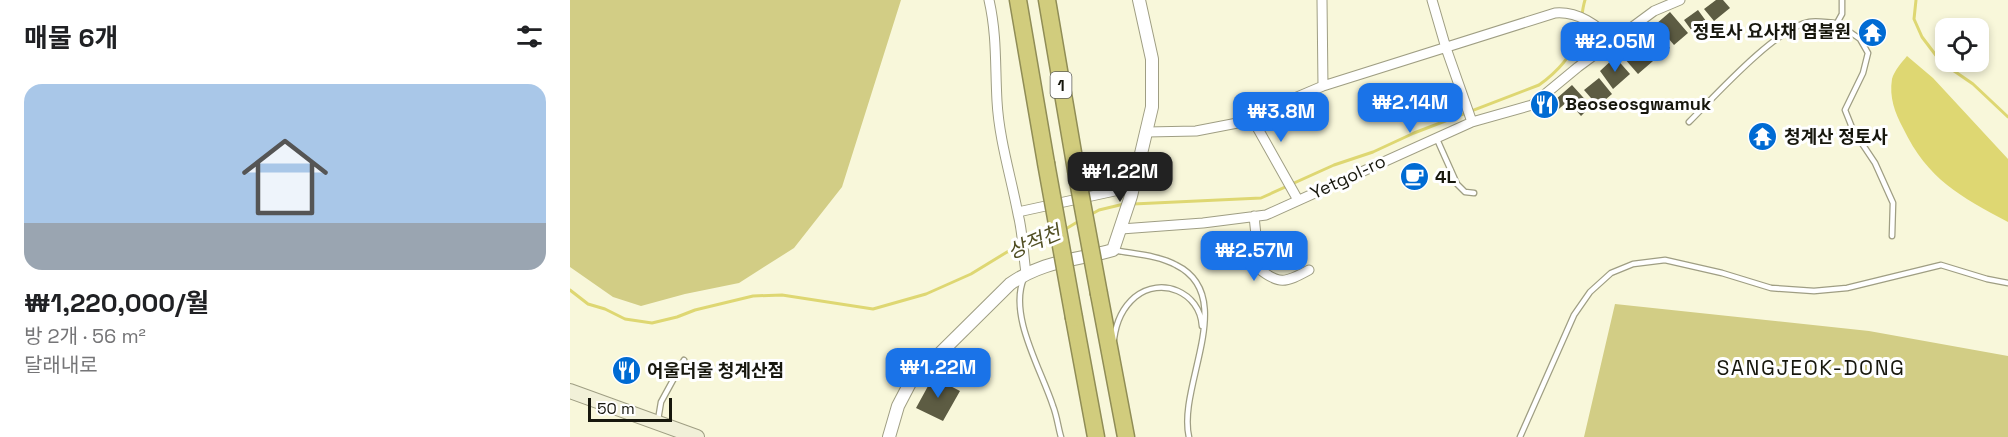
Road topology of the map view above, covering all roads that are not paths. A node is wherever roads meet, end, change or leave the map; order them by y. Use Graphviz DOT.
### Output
graph roads {
  1 [pos="989,0"];
  2 [pos="1018,0"];
  3 [pos="1047,0"];
  4 [pos="1139,0"];
  5 [pos="1322,0"];
  6 [pos="1432,0"];
  7 [pos="1680,0"];
  8 [pos="1842,0"];
  9 [pos="1837,23"];
  10 [pos="1612,42"];
  11 [pos="1446,48"];
  12 [pos="1323,86"];
  13 [pos="1253,120"];
  14 [pos="1472,122"];
  15 [pos="1689,122"];
  16 [pos="1147,132"];
  17 [pos="1436,137"];
  18 [pos="1132,191"];
  19 [pos="1474,193"];
  20 [pos="1296,195"];
  21 [pos="1018,212"];
  22 [pos="1254,216"];
  23 [pos="1121,229"];
  24 [pos="1892,236"];
  25 [pos="1113,250"];
  26 [pos="1309,270"];
  27 [pos="1026,273"];
  28 [pos="2008,284"];
  29 [pos="1203,339"];
  30 [pos="684,360"];
  31 [pos="1113,366"];
  32 [pos="570,391"];
  33 [pos="657,422"];
  34 [pos="675,433"];
  35 [pos="697,437"];
  36 [pos="889,437"];
  37 [pos="1061,437"];
  38 [pos="1096,437"];
  39 [pos="1126,437"];
  40 [pos="1190,437"];
  41 [pos="1520,437"];
  1 -- 21 [label="street"];
  2 -- 38 [label="highway, 1, bridge"];
  3 -- 31 [label="highway, 1, bridge"];
  4 -- 16 [label="street"];
  5 -- 12 [label="street"];
  6 -- 11 [label="street"];
  7 -- 10 [label="street, Yetgol-ro"];
  8 -- 9 [label="lane"];
  9 -- 15 [label="lane"];
  9 -- 24 [label="lane"];
  10 -- 11 [label="street"];
  10 -- 14 [label="street, Yetgol-ro"];
  11 -- 12 [label="street"];
  11 -- 14 [label="street"];
  12 -- 13 [label="street"];
  13 -- 16 [label="street"];
  13 -- 20 [label="street"];
  14 -- 17 [label="street, Yetgol-ro"];
  16 -- 18 [label="street"];
  17 -- 19 [label="lane"];
  17 -- 20 [label="street, Yetgol-ro"];
  18 -- 21 [label="street"];
  18 -- 23 [label="street"];
  20 -- 22 [label="street, Yetgol-ro"];
  21 -- 27 [label="street"];
  22 -- 23 [label="street, Yetgol-ro"];
  22 -- 26 [label="street"];
  23 -- 25 [label="street"];
  25 -- 27 [label="street"];
  25 -- 29 [label="lane"];
  27 -- 36 [label="street"];
  27 -- 37 [label="lane"];
  28 -- 41 [label="lane"];
  29 -- 31 [label="lane"];
  29 -- 40 [label="lane"];
  30 -- 33 [label="lane"];
  31 -- 39 [label="highway, 1"];
  32 -- 33 [label="main road"];
  33 -- 34 [label="main road"];
  34 -- 35 [label="main road"];
}
